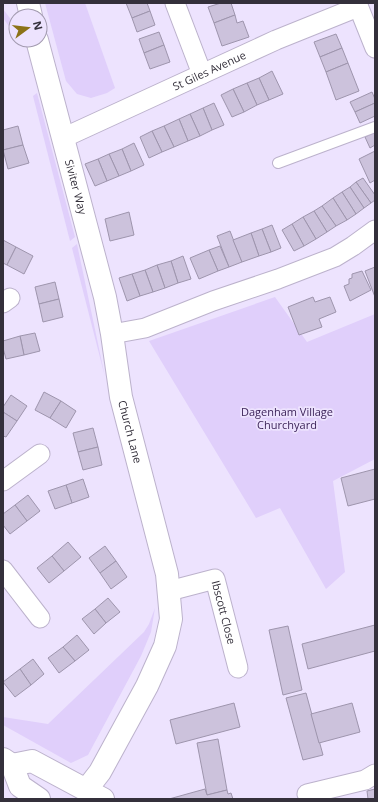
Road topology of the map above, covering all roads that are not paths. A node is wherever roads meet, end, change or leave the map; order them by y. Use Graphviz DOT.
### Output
graph roads {
  1 [pos="175,3"];
  2 [pos="357,5"];
  3 [pos="39,48"];
  4 [pos="375,48"];
  5 [pos="202,74"];
  6 [pos="375,127"];
  7 [pos="63,138"];
  8 [pos="278,163"];
  9 [pos="375,230"];
  10 [pos="112,334"];
  11 [pos="40,454"];
  12 [pos="3,481"];
  13 [pos="3,570"];
  14 [pos="169,591"];
  15 [pos="40,618"];
  16 [pos="238,668"];
  17 [pos="8,762"];
  18 [pos="375,774"];
  19 [pos="307,794"];
  20 [pos="93,796"];
  21 [pos="39,799"];
  1 -- 5 [label="street"];
  2 -- 4 [label="street"];
  2 -- 5 [label="street, St Giles Avenue"];
  3 -- 7 [label="street, Siviter Way"];
  5 -- 7 [label="street, St Giles Avenue"];
  6 -- 8 [label="lane"];
  7 -- 10 [label="street, Siviter Way"];
  9 -- 10 [label="street"];
  10 -- 14 [label="street, Church Lane"];
  11 -- 12 [label="street"];
  13 -- 15 [label="street"];
  14 -- 16 [label="street, Ibscott Close"];
  14 -- 20 [label="street, Church Lane"];
  17 -- 20 [label="street"];
  17 -- 21 [label="street"];
  18 -- 19 [label="street"];
}
